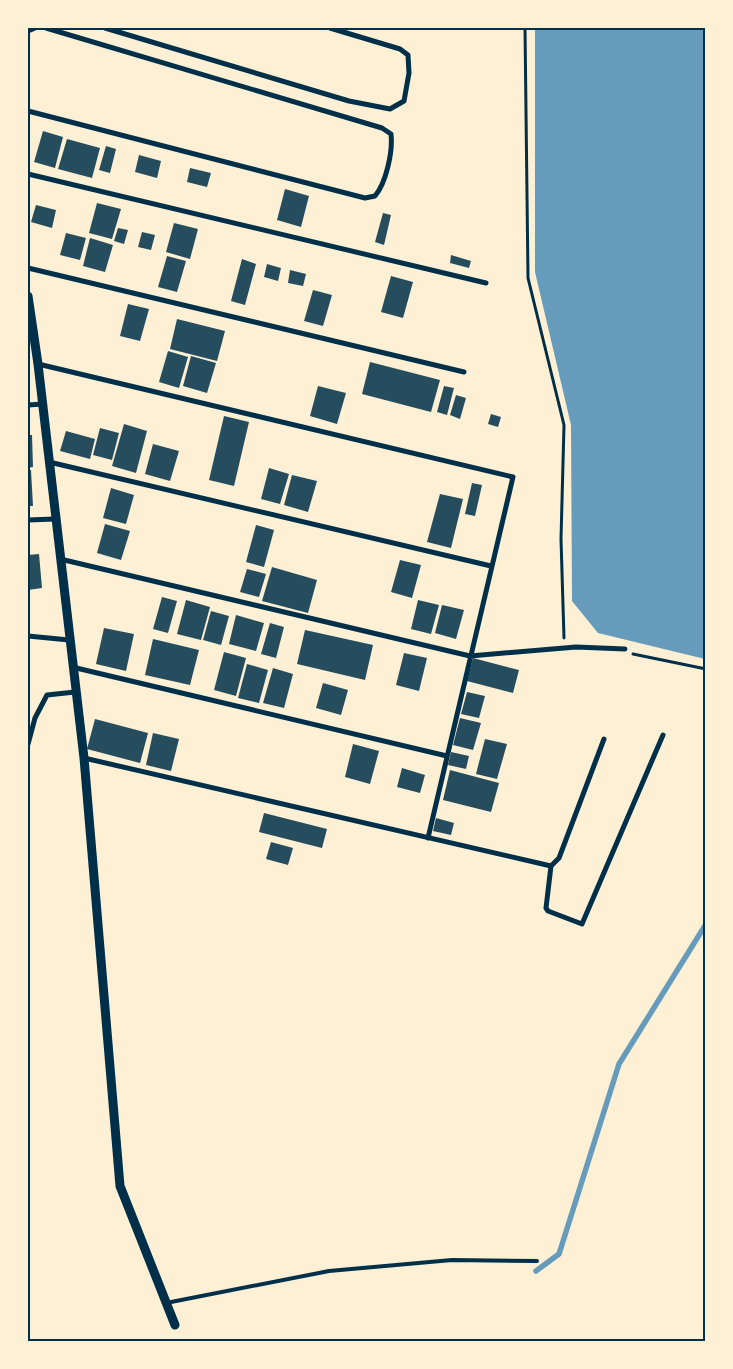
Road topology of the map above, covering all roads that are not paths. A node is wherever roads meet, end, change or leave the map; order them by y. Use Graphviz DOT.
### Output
graph roads {
  1 [pos="35,28"];
  2 [pos="46,28"];
  3 [pos="105,28"];
  4 [pos="330,28"];
  5 [pos="28,31"];
  6 [pos="28,111"];
  7 [pos="28,174"];
  8 [pos="28,268"];
  9 [pos="486,284"];
  10 [pos="28,296"];
  11 [pos="29,314"];
  12 [pos="38,364"];
  13 [pos="464,372"];
  14 [pos="43,404"];
  15 [pos="28,405"];
  16 [pos="49,462"];
  17 [pos="55,519"];
  18 [pos="28,520"];
  19 [pos="59,558"];
  20 [pos="491,566"];
  21 [pos="28,636"];
  22 [pos="69,640"];
  23 [pos="625,649"];
  24 [pos="470,656"];
  25 [pos="72,667"];
  26 [pos="75,692"];
  27 [pos="28,717"];
  28 [pos="35,718"];
  29 [pos="663,735"];
  30 [pos="604,739"];
  31 [pos="28,744"];
  32 [pos="446,756"];
  33 [pos="84,758"];
  34 [pos="428,838"];
  35 [pos="551,866"];
  36 [pos="537,1261"];
  37 [pos="166,1303"];
  38 [pos="175,1325"];
  1 -- 5 [label="street"];
  2 -- 6 [label="street"];
  3 -- 4 [label="street"];
  7 -- 9 [label="street"];
  8 -- 13 [label="street"];
  10 -- 11 [label="street"];
  11 -- 12 [label="street"];
  12 -- 14 [label="street"];
  12 -- 20 [label="street"];
  14 -- 15 [label="street"];
  14 -- 16 [label="street"];
  16 -- 17 [label="street"];
  16 -- 20 [label="street"];
  17 -- 18 [label="street"];
  17 -- 19 [label="street"];
  19 -- 22 [label="street"];
  19 -- 24 [label="street"];
  20 -- 24 [label="street"];
  21 -- 22 [label="street"];
  22 -- 25 [label="street"];
  23 -- 24 [label="street"];
  24 -- 32 [label="street"];
  25 -- 26 [label="street"];
  25 -- 32 [label="street"];
  26 -- 28 [label="street"];
  26 -- 33 [label="street"];
  27 -- 28 [label="street"];
  28 -- 31 [label="street"];
  29 -- 35 [label="street"];
  30 -- 35 [label="street"];
  32 -- 34 [label="street"];
  33 -- 34 [label="street"];
  33 -- 37 [label="street"];
  34 -- 35 [label="street"];
  36 -- 37 [label="lane"];
  37 -- 38 [label="street"];
}
